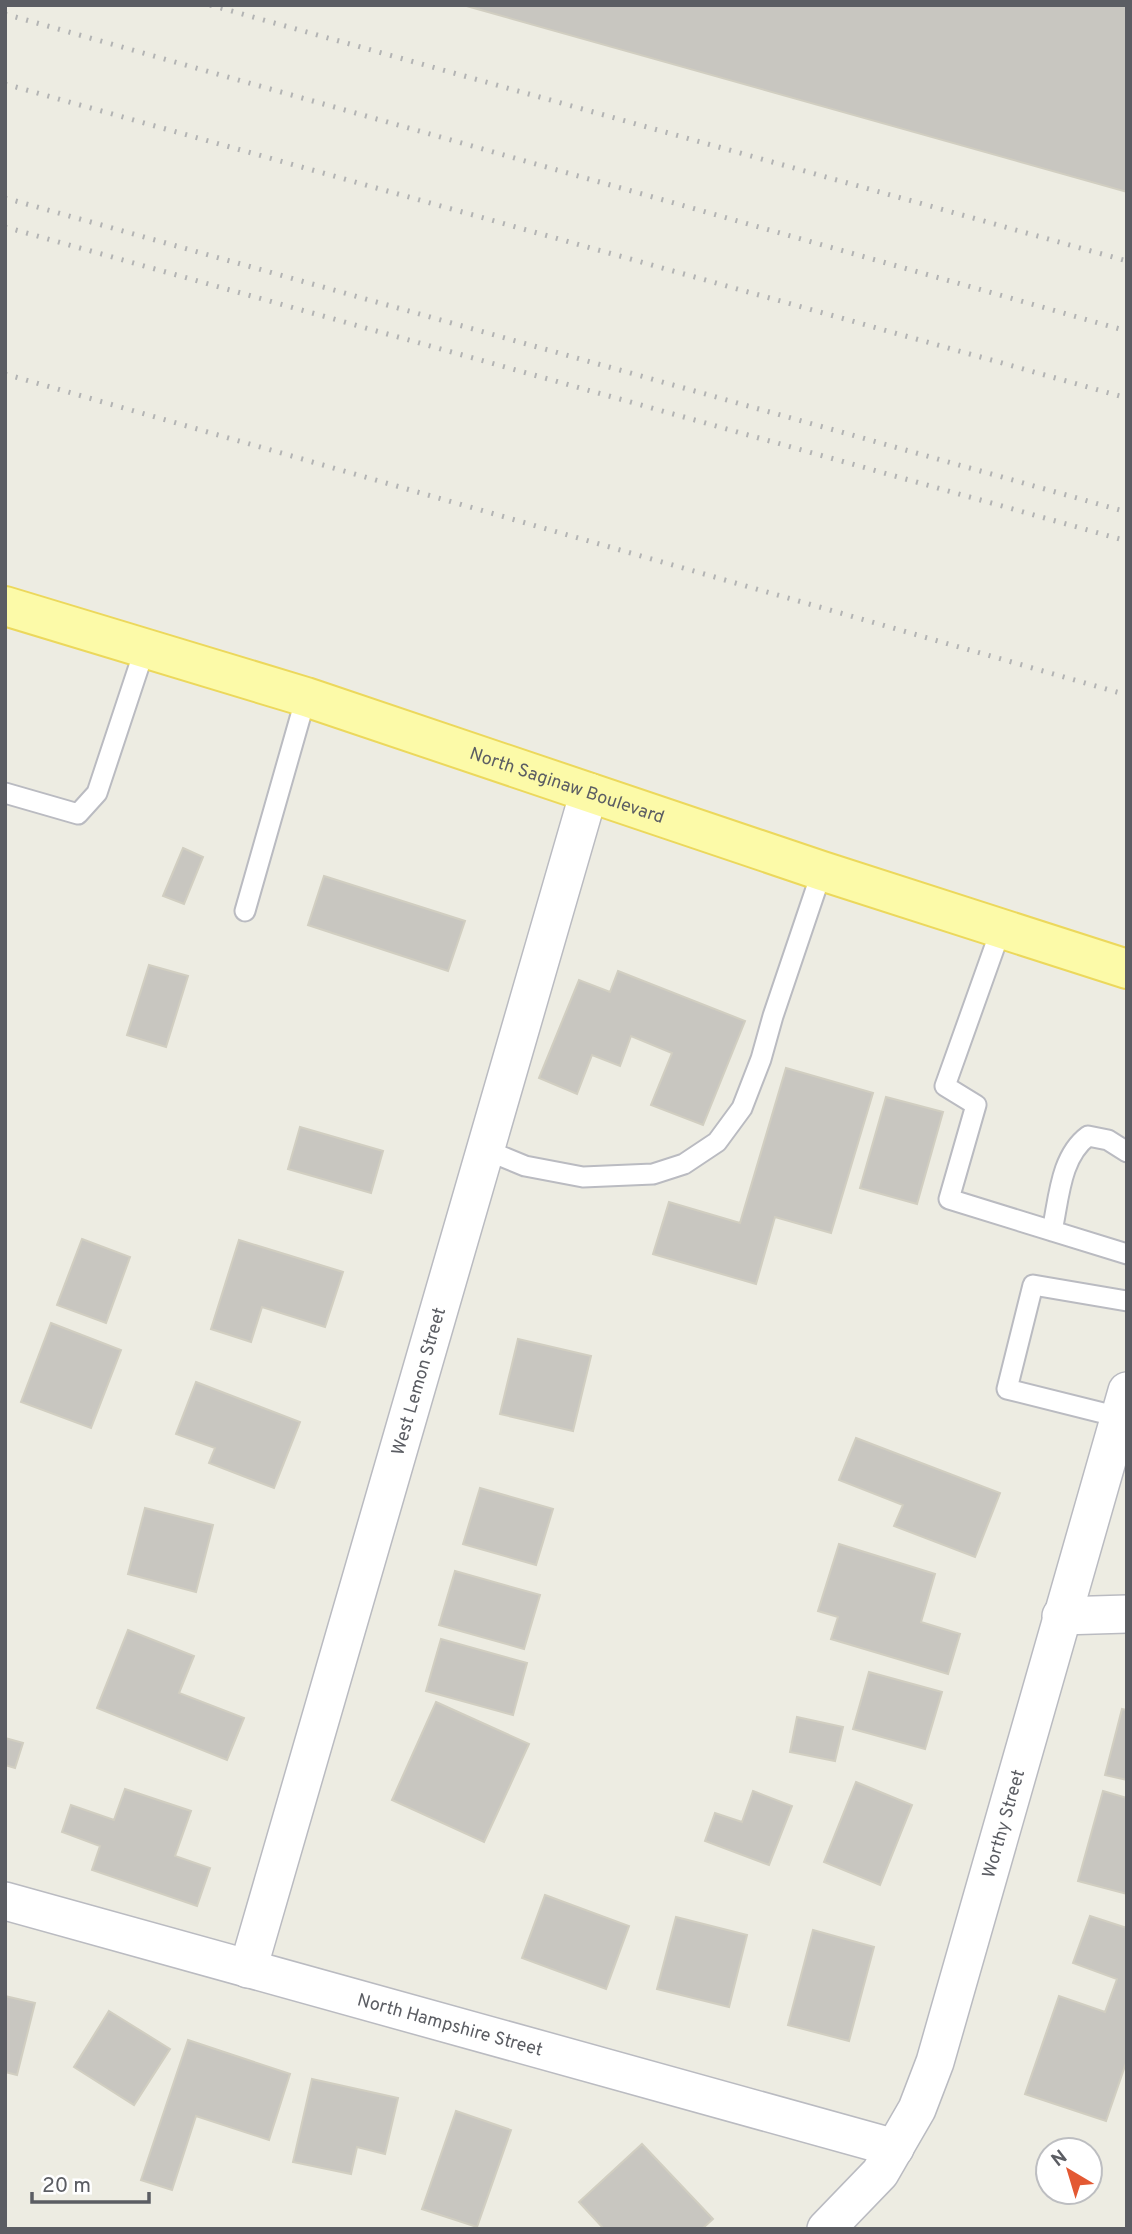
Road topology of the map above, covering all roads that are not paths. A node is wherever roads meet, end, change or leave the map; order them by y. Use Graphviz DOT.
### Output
graph roads {
  1 [pos="5,606"];
  2 [pos="145,648"];
  3 [pos="306,696"];
  4 [pos="589,792"];
  5 [pos="5,793"];
  6 [pos="822,871"];
  7 [pos="245,911"];
  8 [pos="1001,929"];
  9 [pos="1127,969"];
  10 [pos="486,1150"];
  11 [pos="1127,1152"];
  12 [pos="1052,1231"];
  13 [pos="1127,1254"];
  14 [pos="1127,1301"];
  15 [pos="1123,1404"];
  16 [pos="1127,1614"];
  17 [pos="1061,1615"];
  18 [pos="5,1901"];
  19 [pos="248,1969"];
  20 [pos="895,2148"];
  21 [pos="826,2229"];
  1 -- 2 [label="main road, North Saginaw Boulevard"];
  2 -- 3 [label="main road, North Saginaw Boulevard"];
  2 -- 5 [label="lane"];
  3 -- 4 [label="main road, North Saginaw Boulevard"];
  3 -- 7 [label="lane"];
  4 -- 6 [label="main road, North Saginaw Boulevard"];
  4 -- 10 [label="street, West Lemon Street"];
  6 -- 8 [label="main road, North Saginaw Boulevard"];
  6 -- 10 [label="lane"];
  8 -- 9 [label="main road, North Saginaw Boulevard"];
  8 -- 12 [label="lane"];
  10 -- 19 [label="street, West Lemon Street"];
  11 -- 12 [label="lane"];
  12 -- 13 [label="lane"];
  14 -- 15 [label="lane"];
  15 -- 17 [label="street, Worthy Street"];
  16 -- 17 [label="street"];
  17 -- 20 [label="street, Worthy Street"];
  18 -- 19 [label="street, North Hampshire Street"];
  19 -- 20 [label="street, North Hampshire Street"];
  20 -- 21 [label="street, Worthy Street"];
}
